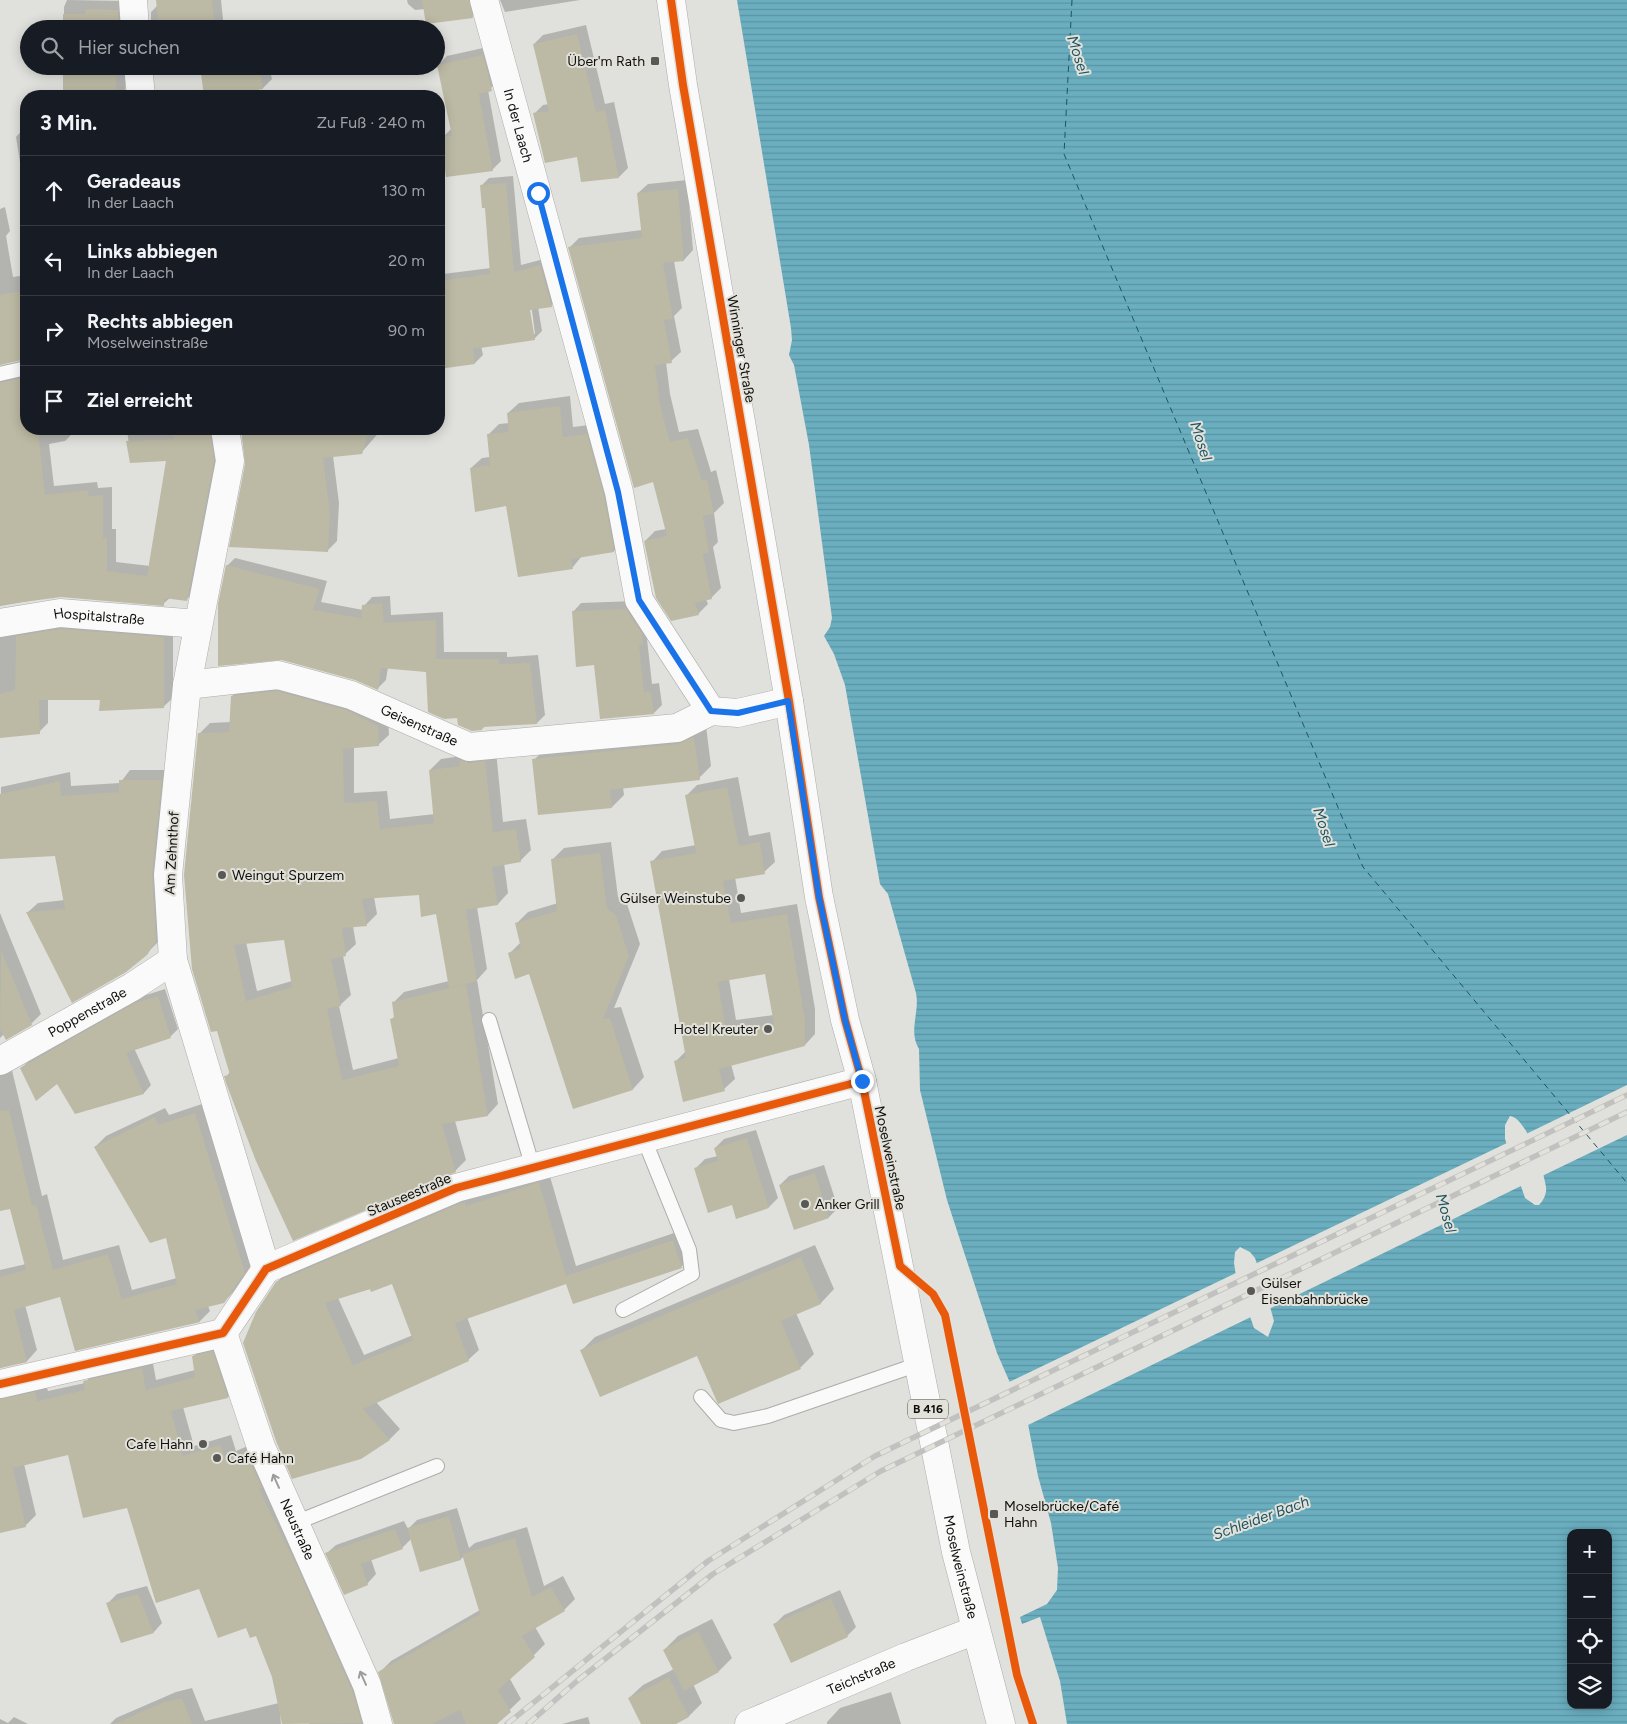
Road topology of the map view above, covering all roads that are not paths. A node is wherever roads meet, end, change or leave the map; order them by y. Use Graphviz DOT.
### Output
graph roads {
  1 [pos="133,0"];
  2 [pos="484,0"];
  3 [pos="671,0"];
  4 [pos="134,20"];
  5 [pos="139,75"];
  6 [pos="141,90"];
  7 [pos="20,369"];
  8 [pos="0,374"];
  9 [pos="226,435"];
  10 [pos="0,623"];
  11 [pos="198,624"];
  12 [pos="187,685"];
  13 [pos="788,701"];
  14 [pos="711,711"];
  15 [pos="173,960"];
  16 [pos="489,1020"];
  17 [pos="0,1061"];
  18 [pos="862,1081"];
  19 [pos="644,1139"];
  20 [pos="533,1168"];
  21 [pos="266,1269"];
  22 [pos="623,1310"];
  23 [pos="223,1333"];
  24 [pos="919,1364"];
  25 [pos="0,1384"];
  26 [pos="701,1397"];
  27 [pos="437,1466"];
  28 [pos="295,1523"];
  29 [pos="976,1630"];
  30 [pos="378,1724"];
  31 [pos="749,1724"];
  32 [pos="1001,1724"];
  1 -- 4 [label="street"];
  2 -- 14 [label="street, In der Laach"];
  3 -- 13 [label="street, Winninger Straße / B 416"];
  5 -- 6 [label="street"];
  7 -- 8 [label="lane"];
  9 -- 11 [label="street, Am Zehnthof"];
  10 -- 11 [label="street, Hospitalstraße"];
  11 -- 12 [label="street, Am Zehnthof"];
  12 -- 14 [label="street, Geisenstraße"];
  12 -- 15 [label="street, Am Zehnthof"];
  13 -- 14 [label="street"];
  13 -- 18 [label="street, Moselweinstraße / B 416"];
  15 -- 17 [label="street, Poppenstraße"];
  15 -- 21 [label="street, Am Zehnthof"];
  16 -- 20 [label="lane"];
  18 -- 19 [label="street, Stauseestraße"];
  18 -- 24 [label="street, Moselweinstraße / B 416"];
  19 -- 20 [label="street, Stauseestraße"];
  19 -- 22 [label="lane"];
  20 -- 21 [label="street, Stauseestraße"];
  21 -- 23 [label="street"];
  23 -- 25 [label="street"];
  28 -- 23 [label="street, Neustraße, one-way"];
  24 -- 26 [label="lane"];
  24 -- 29 [label="street, Moselweinstraße / B 416"];
  27 -- 28 [label="lane"];
  30 -- 28 [label="street, Neustraße, one-way"];
  29 -- 31 [label="street, Teichstraße"];
  29 -- 32 [label="street, Moselweinstraße / B 416"];
}
